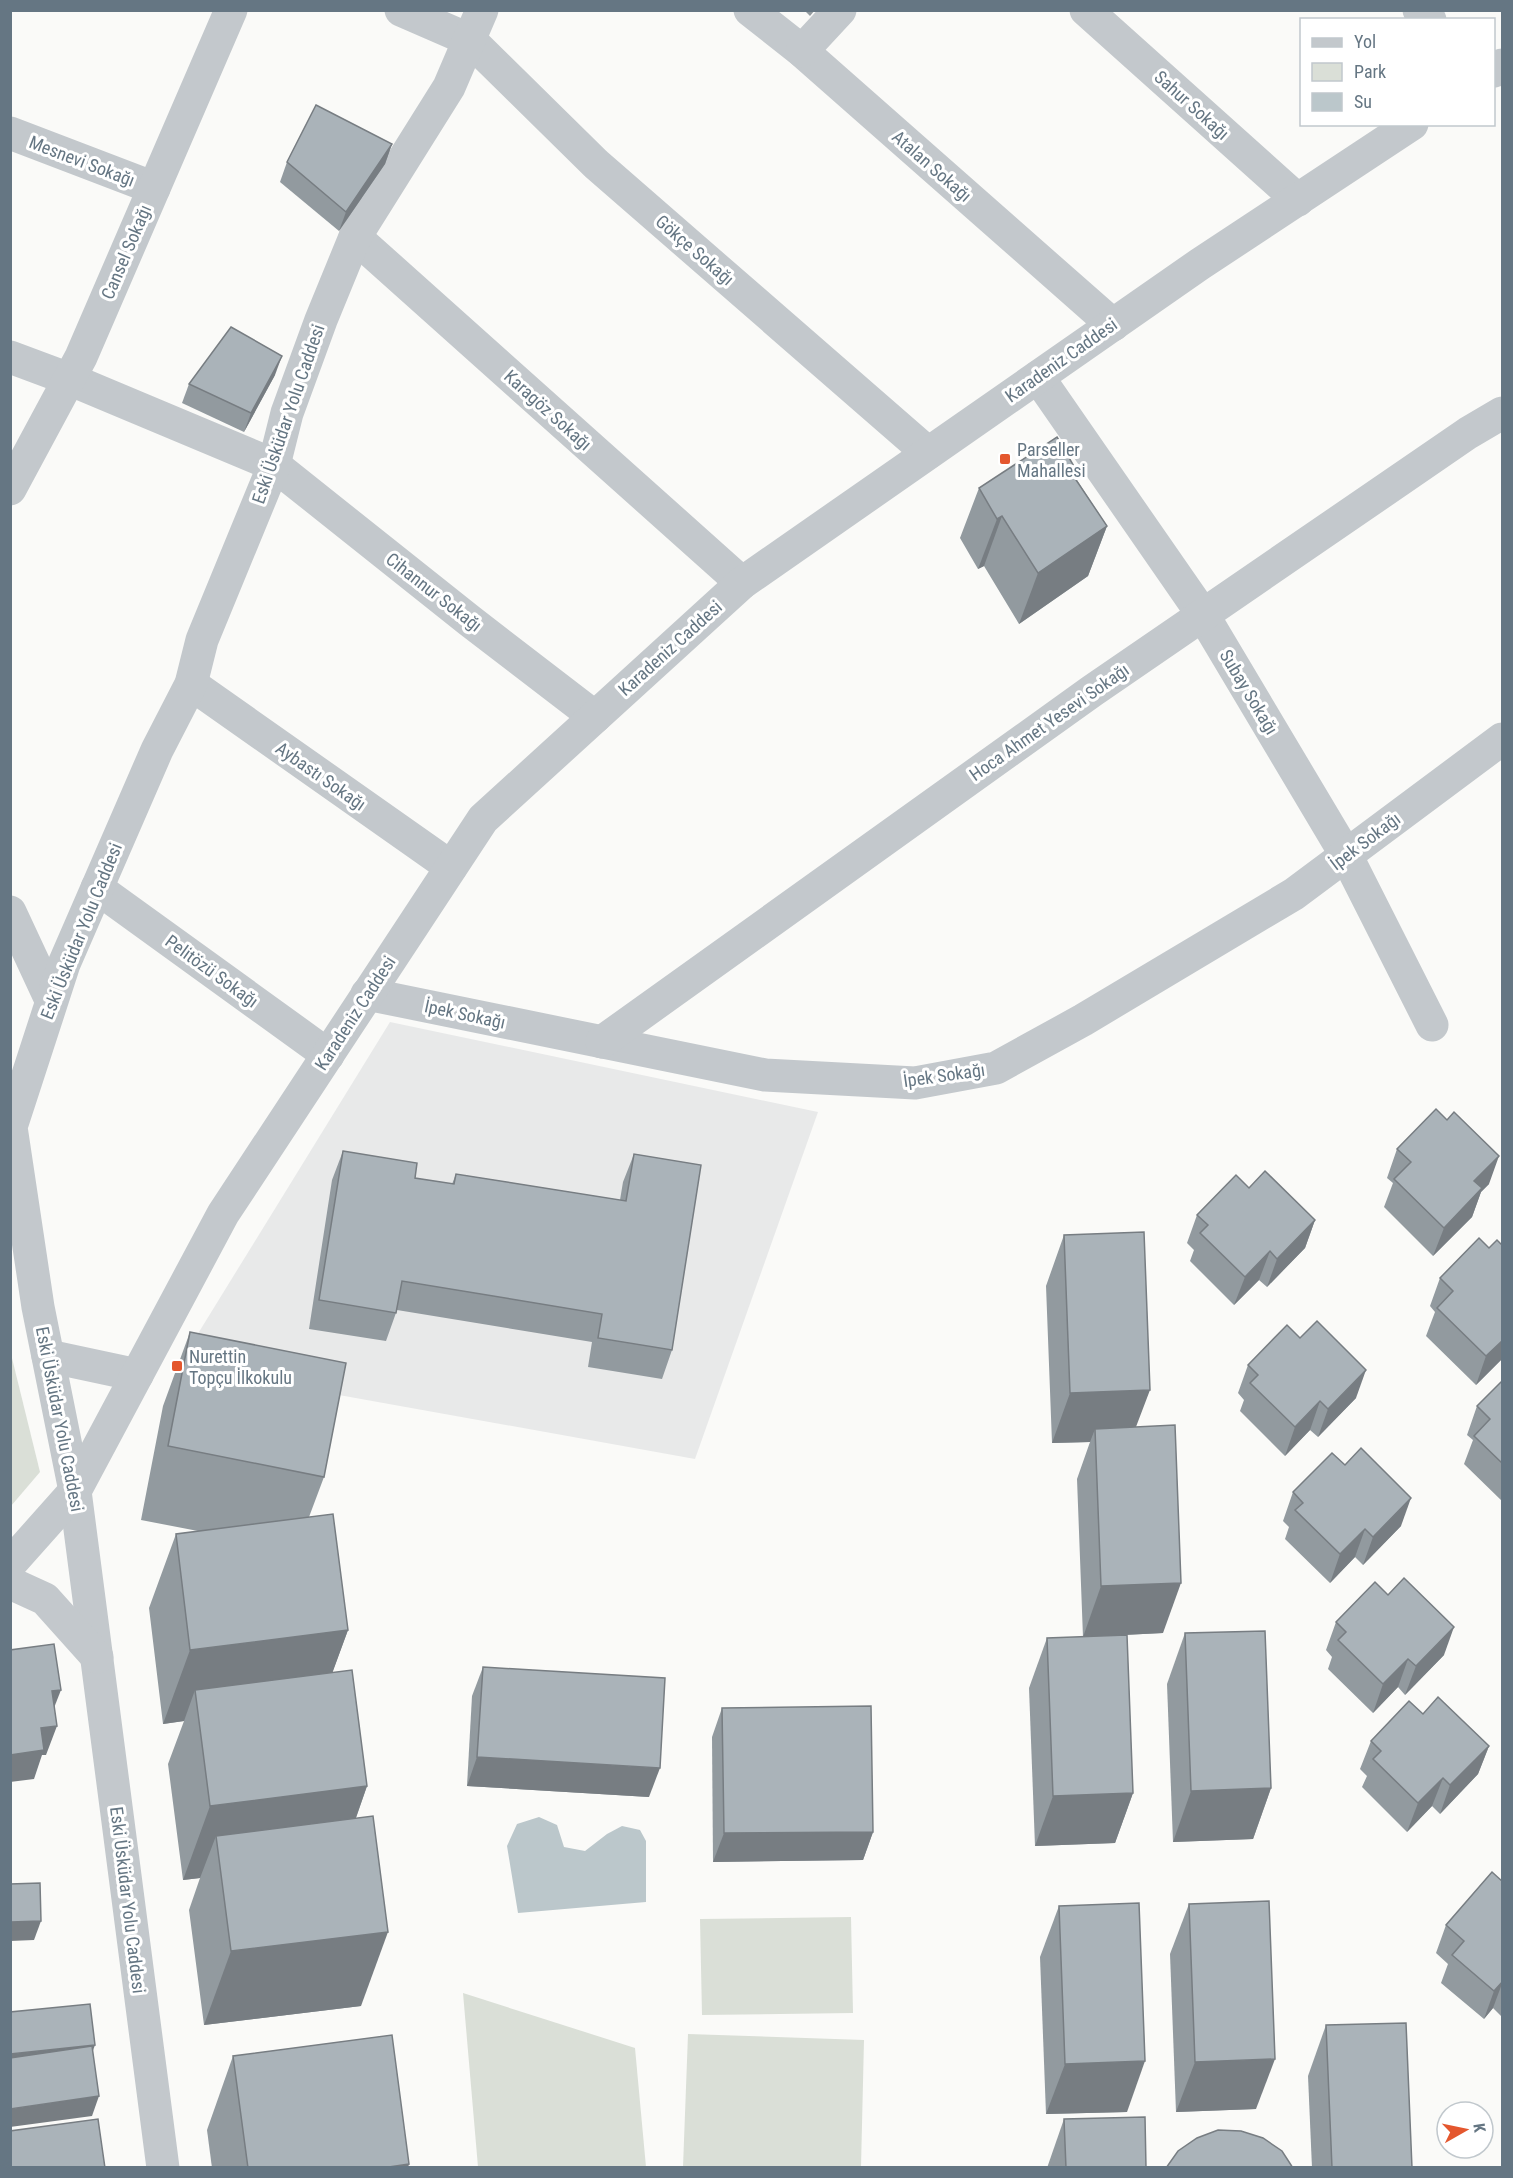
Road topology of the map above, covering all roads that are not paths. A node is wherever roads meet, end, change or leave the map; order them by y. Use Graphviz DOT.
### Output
graph roads {
  1 [pos="231,10"];
  2 [pos="401,10"];
  3 [pos="750,10"];
  4 [pos="840,10"];
  5 [pos="1086,10"];
  6 [pos="476,25"];
  7 [pos="801,51"];
  8 [pos="1409,126"];
  9 [pos="10,133"];
  10 [pos="154,189"];
  11 [pos="1298,200"];
  12 [pos="355,237"];
  13 [pos="1113,325"];
  14 [pos="10,357"];
  15 [pos="1038,377"];
  16 [pos="69,379"];
  17 [pos="1503,413"];
  18 [pos="928,453"];
  19 [pos="274,465"];
  20 [pos="10,489"];
  21 [pos="742,583"];
  22 [pos="1203,615"];
  23 [pos="191,684"];
  24 [pos="595,717"];
  25 [pos="1503,739"];
  26 [pos="1346,855"];
  27 [pos="451,867"];
  28 [pos="97,888"];
  29 [pos="10,912"];
  30 [pos="367,994"];
  31 [pos="51,1000"];
  32 [pos="1432,1025"];
  33 [pos="602,1042"];
  34 [pos="328,1055"];
  35 [pos="15,1191"];
  36 [pos="48,1356"];
  37 [pos="137,1375"];
  38 [pos="75,1491"];
  39 [pos="10,1564"];
  40 [pos="10,1582"];
  41 [pos="97,1657"];
  42 [pos="163,2168"];
  1 -- 10 [label="street, Cansel Sokağı"];
  2 -- 6 [label="street"];
  3 -- 7 [label="street, Atalan Sokağı"];
  4 -- 7 [label="street"];
  5 -- 11 [label="street, Sahur Sokağı"];
  6 -- 12 [label="street, Eski Üsküdar Yolu Caddesi"];
  6 -- 18 [label="street, Gökçe Sokağı"];
  7 -- 13 [label="street, Atalan Sokağı"];
  8 -- 11 [label="street, Karadeniz Caddesi"];
  9 -- 10 [label="street, Mesnevi Sokağı"];
  10 -- 16 [label="street, Cansel Sokağı"];
  11 -- 13 [label="street, Karadeniz Caddesi"];
  12 -- 19 [label="street, Eski Üsküdar Yolu Caddesi"];
  12 -- 21 [label="street, Karagöz Sokağı"];
  13 -- 15 [label="street, Karadeniz Caddesi"];
  14 -- 16 [label="street"];
  15 -- 18 [label="street, Karadeniz Caddesi"];
  15 -- 22 [label="street, Subay Sokağı"];
  16 -- 19 [label="street, Cihannur Sokağı"];
  16 -- 20 [label="street, Cansel Sokağı"];
  17 -- 22 [label="street, Hoca Ahmet Yesevi Sokağı"];
  18 -- 21 [label="street, Karadeniz Caddesi"];
  19 -- 23 [label="street, Eski Üsküdar Yolu Caddesi"];
  19 -- 24 [label="street, Cihannur Sokağı"];
  21 -- 24 [label="street, Karadeniz Caddesi"];
  22 -- 26 [label="street, Subay Sokağı"];
  22 -- 33 [label="street, Hoca Ahmet Yesevi Sokağı"];
  23 -- 27 [label="street, Aybastı Sokağı"];
  23 -- 28 [label="street, Eski Üsküdar Yolu Caddesi"];
  24 -- 27 [label="street, Karadeniz Caddesi"];
  25 -- 26 [label="street, İpek Sokağı"];
  26 -- 32 [label="street, Subay Sokağı"];
  26 -- 33 [label="street, İpek Sokağı"];
  27 -- 30 [label="street, Karadeniz Caddesi"];
  28 -- 31 [label="street, Eski Üsküdar Yolu Caddesi"];
  28 -- 34 [label="street, Pelitözü Sokağı"];
  29 -- 31 [label="street"];
  30 -- 33 [label="street, İpek Sokağı"];
  30 -- 34 [label="street, Karadeniz Caddesi"];
  31 -- 35 [label="street, Eski Üsküdar Yolu Caddesi"];
  34 -- 37 [label="street, Karadeniz Caddesi"];
  35 -- 36 [label="street, Eski Üsküdar Yolu Caddesi"];
  36 -- 37 [label="street"];
  36 -- 38 [label="street, Eski Üsküdar Yolu Caddesi"];
  37 -- 38 [label="street, Karadeniz Caddesi"];
  38 -- 39 [label="street, Karadeniz Caddesi"];
  38 -- 41 [label="street, Eski Üsküdar Yolu Caddesi"];
  40 -- 41 [label="street"];
  41 -- 42 [label="street, Eski Üsküdar Yolu Caddesi"];
}
